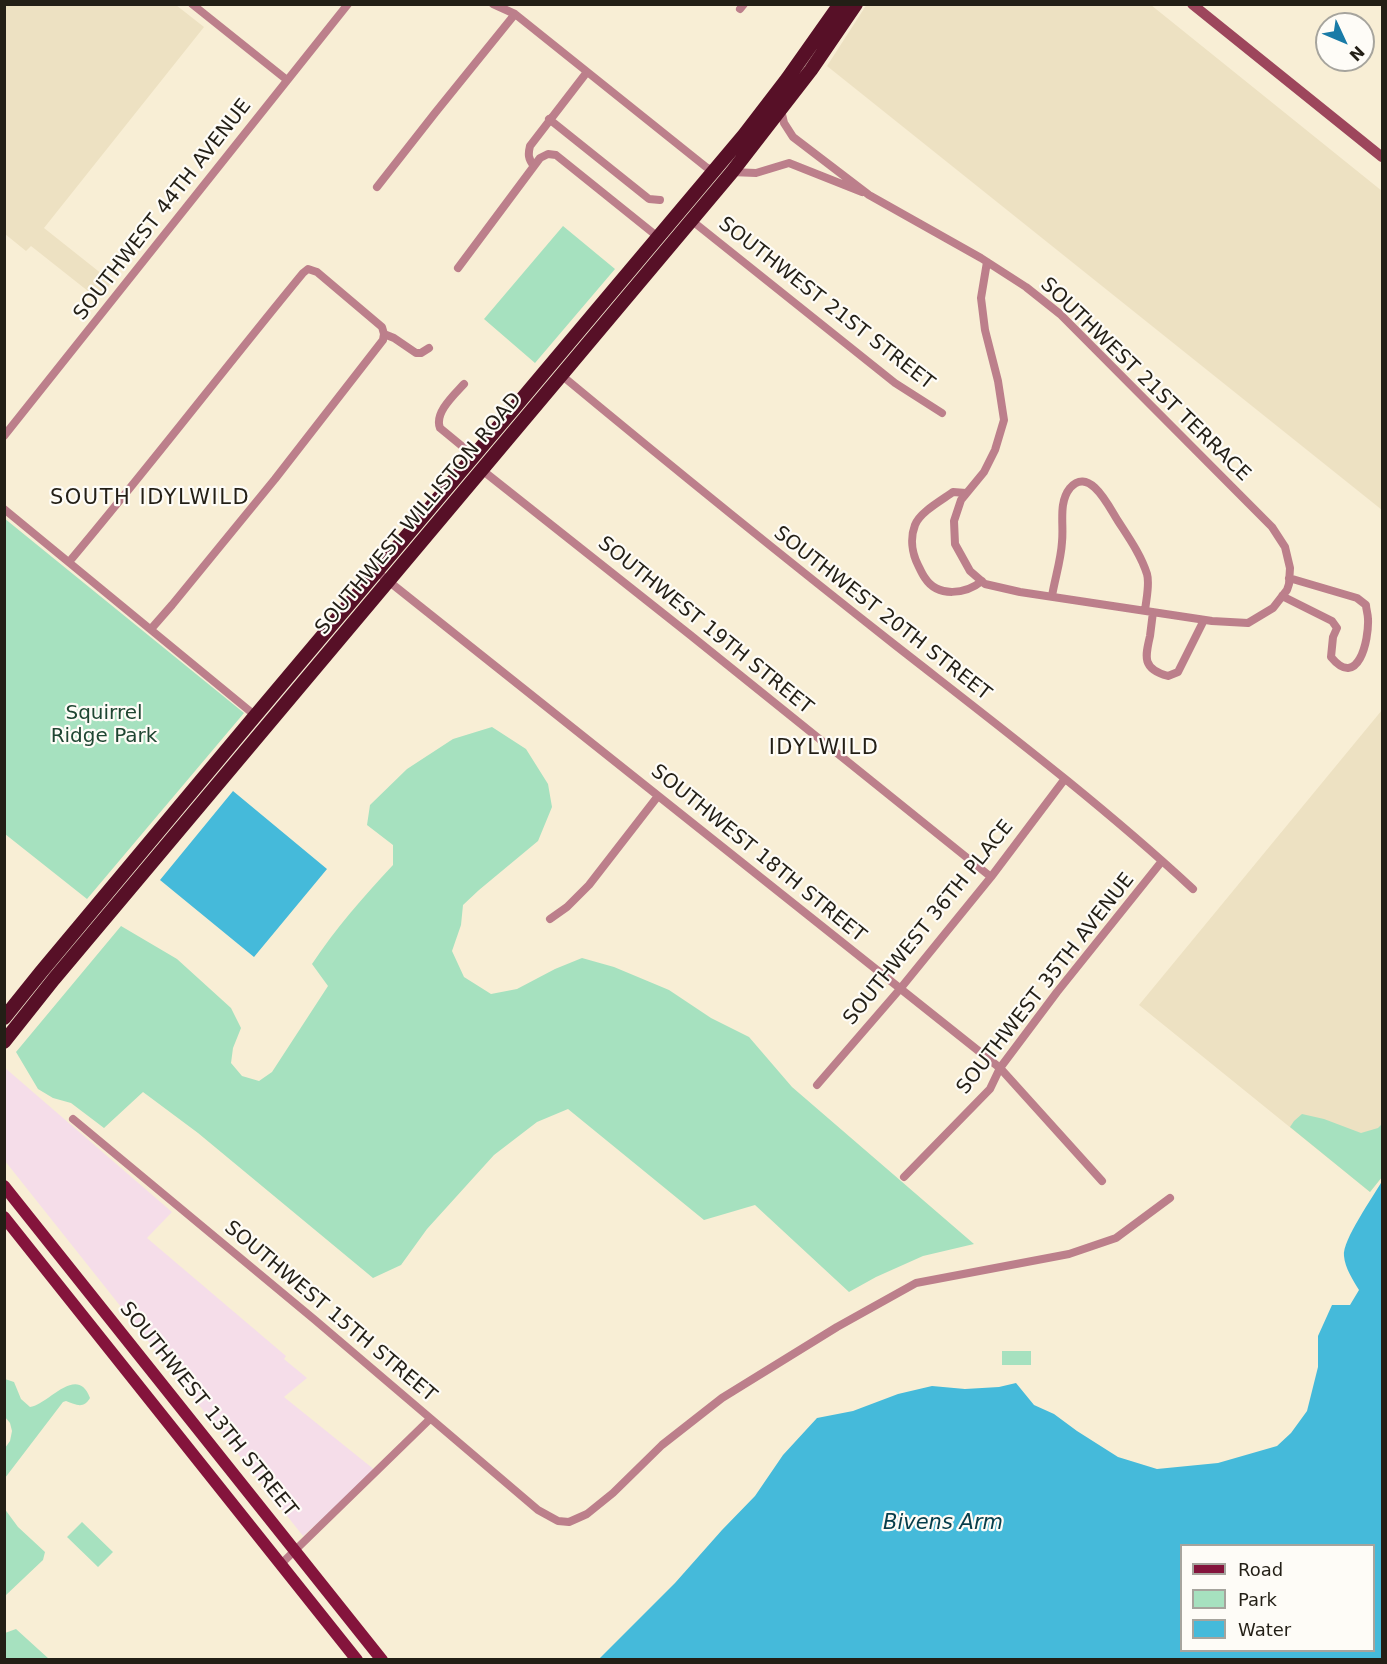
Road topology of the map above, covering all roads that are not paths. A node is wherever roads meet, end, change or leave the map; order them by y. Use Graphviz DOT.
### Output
graph roads {
  1 [pos="192,4"];
  2 [pos="348,4"];
  3 [pos="493,4"];
  4 [pos="840,4"];
  5 [pos="856,4"];
  6 [pos="1192,4"];
  7 [pos="515,14"];
  8 [pos="587,72"];
  9 [pos="287,80"];
  10 [pos="781,110"];
  11 [pos="549,119"];
  12 [pos="1383,157"];
  13 [pos="534,166"];
  14 [pos="713,171"];
  15 [pos="732,172"];
  16 [pos="377,187"];
  17 [pos="869,195"];
  18 [pos="660,200"];
  19 [pos="691,220"];
  20 [pos="658,237"];
  21 [pos="987,262"];
  22 [pos="458,268"];
  23 [pos="384,334"];
  24 [pos="429,348"];
  25 [pos="550,365"];
  26 [pos="561,375"];
  27 [pos="464,384"];
  28 [pos="942,413"];
  29 [pos="4,436"];
  30 [pos="474,456"];
  31 [pos="482,470"];
  32 [pos="966,493"];
  33 [pos="4,509"];
  34 [pos="69,562"];
  35 [pos="377,572"];
  36 [pos="1289,578"];
  37 [pos="388,581"];
  38 [pos="982,581"];
  39 [pos="1284,593"];
  40 [pos="1052,596"];
  41 [pos="1149,611"];
  42 [pos="1204,620"];
  43 [pos="151,629"];
  44 [pos="255,716"];
  45 [pos="267,726"];
  46 [pos="1064,780"];
  47 [pos="658,796"];
  48 [pos="1162,861"];
  49 [pos="991,877"];
  50 [pos="1193,889"];
  51 [pos="107,905"];
  52 [pos="550,919"];
  53 [pos="900,989"];
  54 [pos="4,1018"];
  55 [pos="4,1042"];
  56 [pos="1000,1068"];
  57 [pos="817,1085"];
  58 [pos="73,1119"];
  59 [pos="904,1177"];
  60 [pos="1102,1181"];
  61 [pos="4,1186"];
  62 [pos="1170,1198"];
  63 [pos="4,1218"];
  64 [pos="96,1300"];
  65 [pos="77,1309"];
  66 [pos="430,1419"];
  67 [pos="217,1452"];
  68 [pos="201,1464"];
  69 [pos="295,1551"];
  70 [pos="281,1564"];
  71 [pos="357,1659"];
  72 [pos="382,1659"];
  1 -- 9 [label="street"];
  2 -- 9 [label="street, SOUTHWEST 44TH AVENUE"];
  3 -- 7 [label="street"];
  4 -- 14 [label="highway, SOUTHWEST WILLISTON ROAD"];
  5 -- 10 [label="highway, SOUTHWEST WILLISTON ROAD"];
  6 -- 12 [label="street"];
  7 -- 8 [label="street"];
  7 -- 16 [label="street"];
  8 -- 11 [label="street"];
  8 -- 14 [label="street"];
  9 -- 29 [label="street, SOUTHWEST 44TH AVENUE"];
  10 -- 15 [label="highway, SOUTHWEST WILLISTON ROAD"];
  10 -- 17 [label="street, SOUTHWEST 21ST TERRACE"];
  11 -- 13 [label="street"];
  11 -- 18 [label="street"];
  13 -- 20 [label="street"];
  13 -- 22 [label="street"];
  14 -- 15 [label="street"];
  14 -- 20 [label="highway, SOUTHWEST WILLISTON ROAD"];
  15 -- 17 [label="street, SOUTHWEST 21ST TERRACE"];
  15 -- 19 [label="highway, SOUTHWEST WILLISTON ROAD"];
  17 -- 21 [label="street, SOUTHWEST 21ST TERRACE"];
  19 -- 26 [label="highway, SOUTHWEST WILLISTON ROAD"];
  19 -- 28 [label="street, SOUTHWEST 21ST STREET"];
  20 -- 25 [label="highway, SOUTHWEST WILLISTON ROAD"];
  21 -- 32 [label="street"];
  21 -- 36 [label="street, SOUTHWEST 21ST TERRACE"];
  23 -- 24 [label="street"];
  23 -- 34 [label="street"];
  23 -- 43 [label="street"];
  25 -- 26 [label="street, SOUTHWEST 20TH STREET"];
  25 -- 30 [label="highway, SOUTHWEST WILLISTON ROAD"];
  26 -- 31 [label="highway, SOUTHWEST WILLISTON ROAD"];
  26 -- 46 [label="street, SOUTHWEST 20TH STREET"];
  27 -- 30 [label="street"];
  30 -- 35 [label="highway, SOUTHWEST WILLISTON ROAD"];
  31 -- 37 [label="highway, SOUTHWEST WILLISTON ROAD"];
  31 -- 49 [label="street, SOUTHWEST 19TH STREET"];
  32 -- 38 [label="street"];
  32 -- 38 [label="street"];
  33 -- 34 [label="street"];
  34 -- 43 [label="street"];
  35 -- 37 [label="street, SOUTHWEST 18TH STREET"];
  35 -- 44 [label="highway, SOUTHWEST WILLISTON ROAD"];
  36 -- 39 [label="street, SOUTHWEST 21ST TERRACE"];
  36 -- 39 [label="street"];
  37 -- 45 [label="highway, SOUTHWEST WILLISTON ROAD"];
  37 -- 47 [label="street, SOUTHWEST 18TH STREET"];
  38 -- 40 [label="street"];
  39 -- 42 [label="street"];
  40 -- 41 [label="street"];
  40 -- 41 [label="street"];
  41 -- 42 [label="street"];
  41 -- 42 [label="street"];
  43 -- 44 [label="street"];
  44 -- 45 [label="street"];
  44 -- 51 [label="highway, SOUTHWEST WILLISTON ROAD"];
  45 -- 51 [label="highway, SOUTHWEST WILLISTON ROAD"];
  46 -- 48 [label="street, SOUTHWEST 20TH STREET"];
  46 -- 49 [label="street, SOUTHWEST 36TH PLACE"];
  47 -- 52 [label="street"];
  47 -- 53 [label="street, SOUTHWEST 18TH STREET"];
  48 -- 50 [label="street, SOUTHWEST 20TH STREET"];
  48 -- 56 [label="street, SOUTHWEST 35TH AVENUE"];
  49 -- 53 [label="street, SOUTHWEST 36TH PLACE"];
  51 -- 54 [label="highway, SOUTHWEST WILLISTON ROAD"];
  51 -- 55 [label="highway, SOUTHWEST WILLISTON ROAD"];
  53 -- 56 [label="street, SOUTHWEST 18TH STREET"];
  53 -- 57 [label="street, SOUTHWEST 36TH PLACE"];
  56 -- 59 [label="street, SOUTHWEST 35TH AVENUE"];
  56 -- 60 [label="street, SOUTHWEST 18TH STREET"];
  58 -- 66 [label="street, SOUTHWEST 15TH STREET"];
  61 -- 64 [label="main road, SOUTHWEST 13TH STREET"];
  62 -- 66 [label="street, SOUTHWEST 15TH STREET"];
  63 -- 65 [label="main road, SOUTHWEST 13TH STREET"];
  64 -- 65 [label="main road"];
  64 -- 67 [label="main road, SOUTHWEST 13TH STREET"];
  65 -- 68 [label="main road, SOUTHWEST 13TH STREET"];
  66 -- 69 [label="street"];
  67 -- 68 [label="main road"];
  67 -- 69 [label="main road, SOUTHWEST 13TH STREET"];
  68 -- 70 [label="main road, SOUTHWEST 13TH STREET"];
  69 -- 70 [label="street"];
  69 -- 72 [label="main road, SOUTHWEST 13TH STREET"];
  70 -- 71 [label="main road, SOUTHWEST 13TH STREET"];
}
